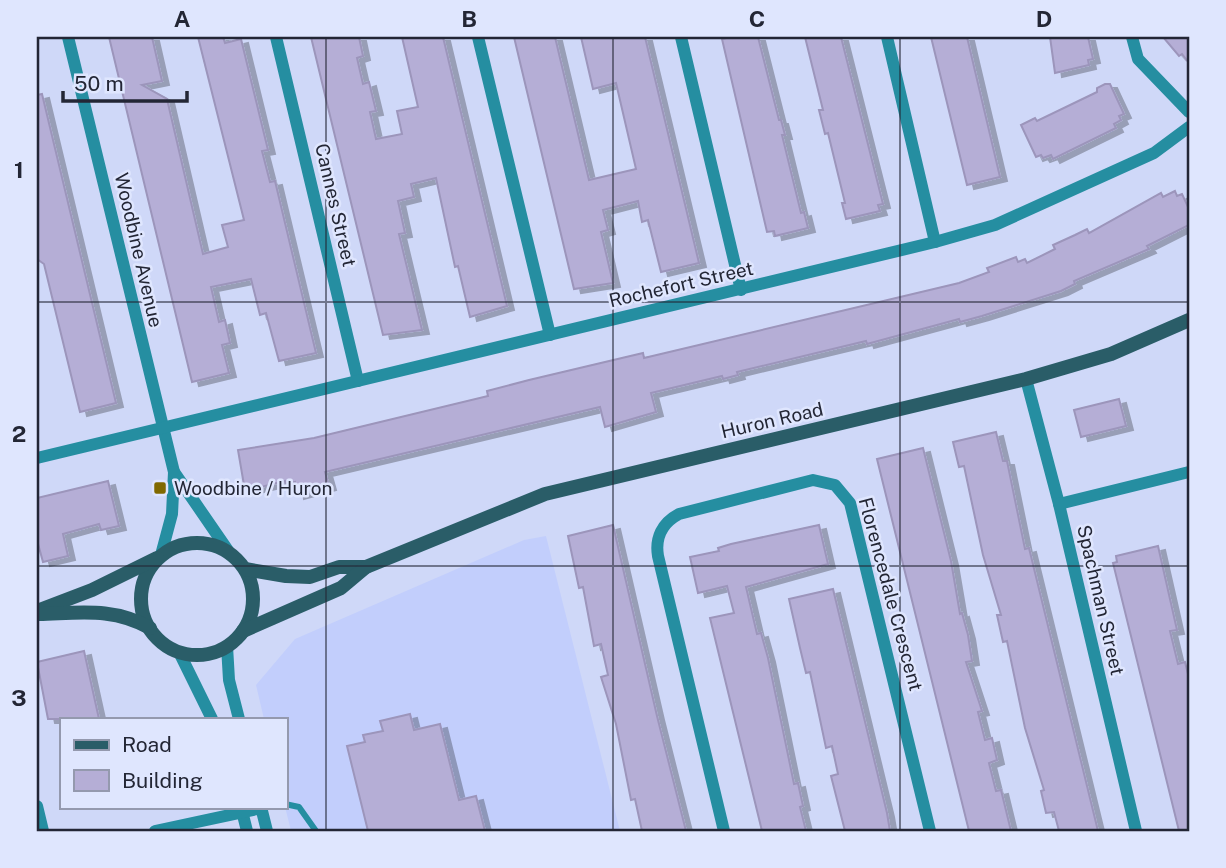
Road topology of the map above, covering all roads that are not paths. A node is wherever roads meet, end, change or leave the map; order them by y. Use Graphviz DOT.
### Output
graph roads {
  1 [pos="68,37"];
  2 [pos="276,37"];
  3 [pos="478,37"];
  4 [pos="681,37"];
  5 [pos="887,37"];
  6 [pos="1132,37"];
  7 [pos="1189,112"];
  8 [pos="1189,127"];
  9 [pos="935,243"];
  10 [pos="741,290"];
  11 [pos="1189,320"];
  12 [pos="550,335"];
  13 [pos="1026,379"];
  14 [pos="358,382"];
  15 [pos="162,429"];
  16 [pos="37,458"];
  17 [pos="1189,471"];
  18 [pos="174,472"];
  19 [pos="1059,504"];
  20 [pos="229,552"];
  21 [pos="161,555"];
  22 [pos="366,567"];
  23 [pos="245,569"];
  24 [pos="37,612"];
  25 [pos="150,628"];
  26 [pos="243,631"];
  27 [pos="227,646"];
  28 [pos="180,652"];
  29 [pos="212,718"];
  30 [pos="239,718"];
  31 [pos="287,804"];
  32 [pos="37,806"];
  33 [pos="264,808"];
  34 [pos="241,809"];
  35 [pos="43,831"];
  36 [pos="155,831"];
  37 [pos="247,831"];
  38 [pos="267,831"];
  39 [pos="316,831"];
  40 [pos="724,831"];
  41 [pos="930,831"];
  42 [pos="1136,831"];
  1 -- 15 [label="street, Woodbine Avenue"];
  2 -- 14 [label="street, Cannes Street"];
  3 -- 12 [label="street"];
  4 -- 10 [label="street"];
  5 -- 9 [label="street"];
  6 -- 7 [label="street"];
  8 -- 9 [label="street, Rochefort Street"];
  9 -- 10 [label="street, Rochefort Street"];
  10 -- 12 [label="street, Rochefort Street"];
  11 -- 13 [label="main road, Huron Road"];
  12 -- 14 [label="street, Rochefort Street"];
  13 -- 19 [label="street, Spachman Street"];
  13 -- 22 [label="main road, Huron Road"];
  14 -- 15 [label="street, Rochefort Street"];
  15 -- 16 [label="street, Rochefort Street"];
  15 -- 18 [label="street, Woodbine Avenue"];
  17 -- 19 [label="street"];
  18 -- 20 [label="street, Woodbine Avenue"];
  18 -- 21 [label="street, Woodbine Avenue"];
  19 -- 42 [label="street, Spachman Street"];
  20 -- 21 [label="main road"];
  20 -- 23 [label="main road"];
  21 -- 24 [label="main road"];
  21 -- 25 [label="main road"];
  22 -- 23 [label="main road, Huron Road"];
  22 -- 26 [label="main road, Huron Road"];
  23 -- 26 [label="main road"];
  24 -- 25 [label="main road"];
  25 -- 28 [label="main road"];
  26 -- 27 [label="main road"];
  27 -- 28 [label="main road"];
  27 -- 30 [label="street"];
  28 -- 29 [label="street"];
  31 -- 39 [label="lane"];
  32 -- 35 [label="street"];
  33 -- 38 [label="street"];
  34 -- 36 [label="street"];
  34 -- 37 [label="street"];
  40 -- 41 [label="street, Florencedale Crescent"];
}
